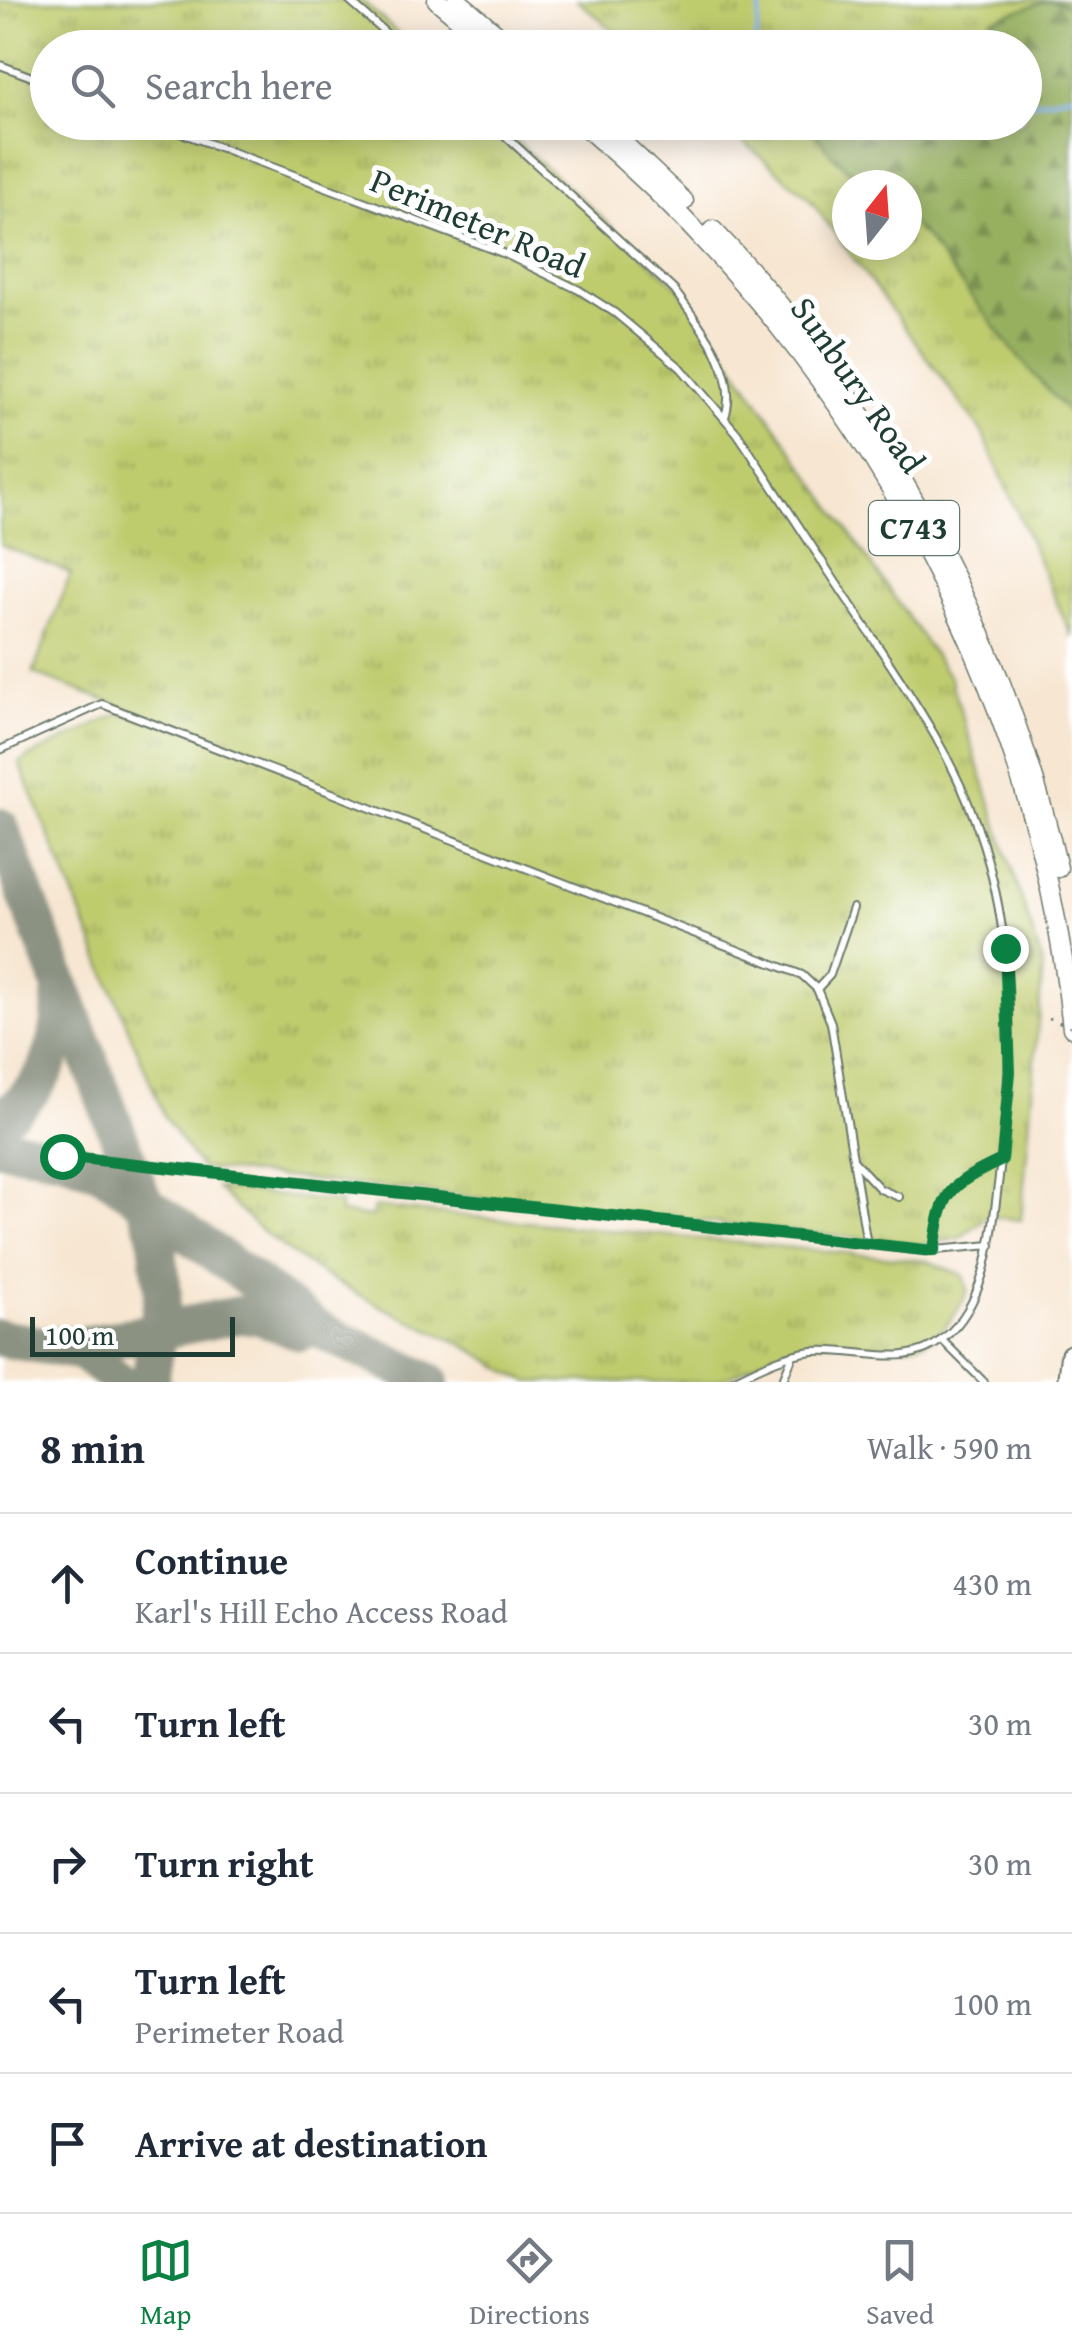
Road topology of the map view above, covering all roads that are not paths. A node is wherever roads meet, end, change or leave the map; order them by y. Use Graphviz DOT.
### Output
graph roads {
  1 [pos="348,0"];
  2 [pos="437,0"];
  3 [pos="457,0"];
  4 [pos="382,30"];
  5 [pos="471,30"];
  6 [pos="492,30"];
  7 [pos="0,65"];
  8 [pos="30,76"];
  9 [pos="199,140"];
  10 [pos="510,140"];
  11 [pos="600,140"];
  12 [pos="619,140"];
  13 [pos="725,418"];
  14 [pos="0,750"];
  15 [pos="853,908"];
  16 [pos="1072,940"];
  17 [pos="816,989"];
  18 [pos="1072,1028"];
  19 [pos="62,1156"];
  20 [pos="853,1160"];
  21 [pos="1002,1160"];
  22 [pos="899,1197"];
  23 [pos="867,1244"];
  24 [pos="990,1245"];
  25 [pos="934,1251"];
  26 [pos="942,1340"];
  27 [pos="794,1354"];
  28 [pos="1072,1356"];
  29 [pos="729,1382"];
  30 [pos="782,1382"];
  31 [pos="984,1382"];
  32 [pos="1069,1382"];
  1 -- 4 [label="lane"];
  2 -- 5 [label="main road"];
  3 -- 6 [label="main road"];
  7 -- 8 [label="lane"];
  9 -- 13 [label="lane, Perimeter Road"];
  10 -- 13 [label="lane"];
  11 -- 18 [label="main road, Sunbury Road / C743"];
  12 -- 16 [label="main road, Sunbury Road / C743"];
  13 -- 21 [label="lane, Perimeter Road"];
  14 -- 17 [label="lane"];
  15 -- 17 [label="lane"];
  17 -- 20 [label="lane"];
  19 -- 23 [label="lane"];
  20 -- 22 [label="lane"];
  20 -- 23 [label="lane"];
  21 -- 24 [label="lane, Perimeter Road"];
  21 -- 25 [label="lane"];
  23 -- 25 [label="lane"];
  24 -- 25 [label="lane"];
  24 -- 26 [label="lane, Perimeter Road"];
  26 -- 27 [label="lane"];
  26 -- 31 [label="lane"];
  27 -- 29 [label="lane"];
  27 -- 30 [label="lane"];
  28 -- 32 [label="highway"];
}
